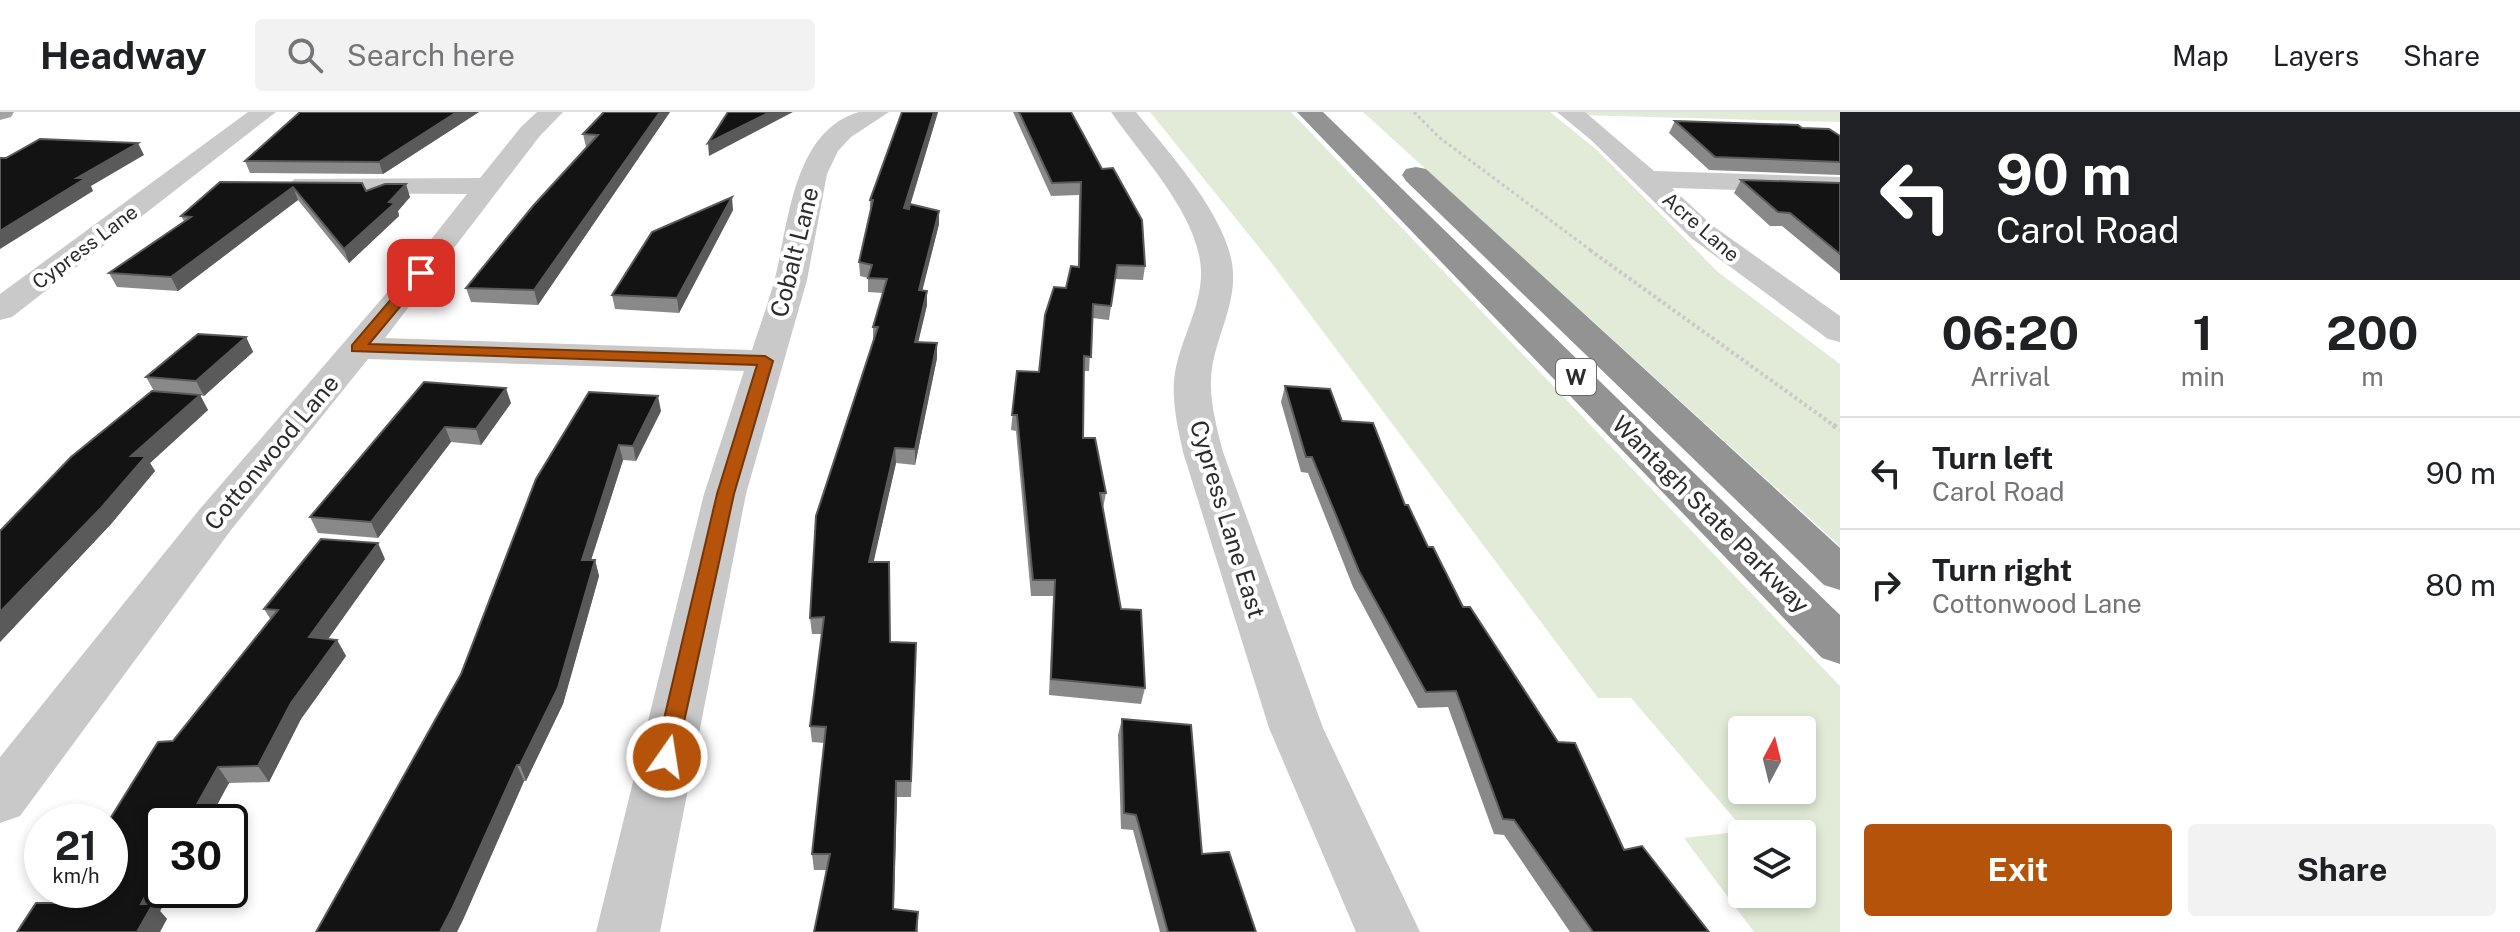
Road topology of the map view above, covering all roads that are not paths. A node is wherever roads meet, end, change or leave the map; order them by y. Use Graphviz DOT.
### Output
graph roads {
  1 [pos="264,112"];
  2 [pos="551,112"];
  3 [pos="877,112"];
  4 [pos="1123,112"];
  5 [pos="1309,112"];
  6 [pos="1346,112"];
  7 [pos="1569,112"];
  8 [pos="1646,179"];
  9 [pos="169,184"];
  10 [pos="217,184"];
  11 [pos="281,185"];
  12 [pos="1840,185"];
  13 [pos="488,186"];
  14 [pos="0,310"];
  15 [pos="1840,332"];
  16 [pos="358,348"];
  17 [pos="765,361"];
  18 [pos="1840,574"];
  19 [pos="1840,645"];
  20 [pos="0,799"];
  21 [pos="628,932"];
  22 [pos="1388,932"];
  1 -- 9 [label="street, Cypress Lane"];
  2 -- 13 [label="street, Cottonwood Lane"];
  3 -- 17 [label="street, Cobalt Lane"];
  4 -- 22 [label="street, Cypress Lane East"];
  5 -- 19 [label="highway, Wantagh State Parkway / W"];
  6 -- 18 [label="highway, Wantagh State Parkway / W"];
  7 -- 8 [label="street, Acre Lane"];
  8 -- 12 [label="street"];
  8 -- 15 [label="street, Acre Lane"];
  9 -- 10 [label="street"];
  9 -- 14 [label="street, Cypress Lane"];
  11 -- 13 [label="street"];
  13 -- 16 [label="street, Cottonwood Lane"];
  16 -- 17 [label="street"];
  16 -- 20 [label="street, Cottonwood Lane"];
  17 -- 21 [label="street, Cobalt Lane"];
}
